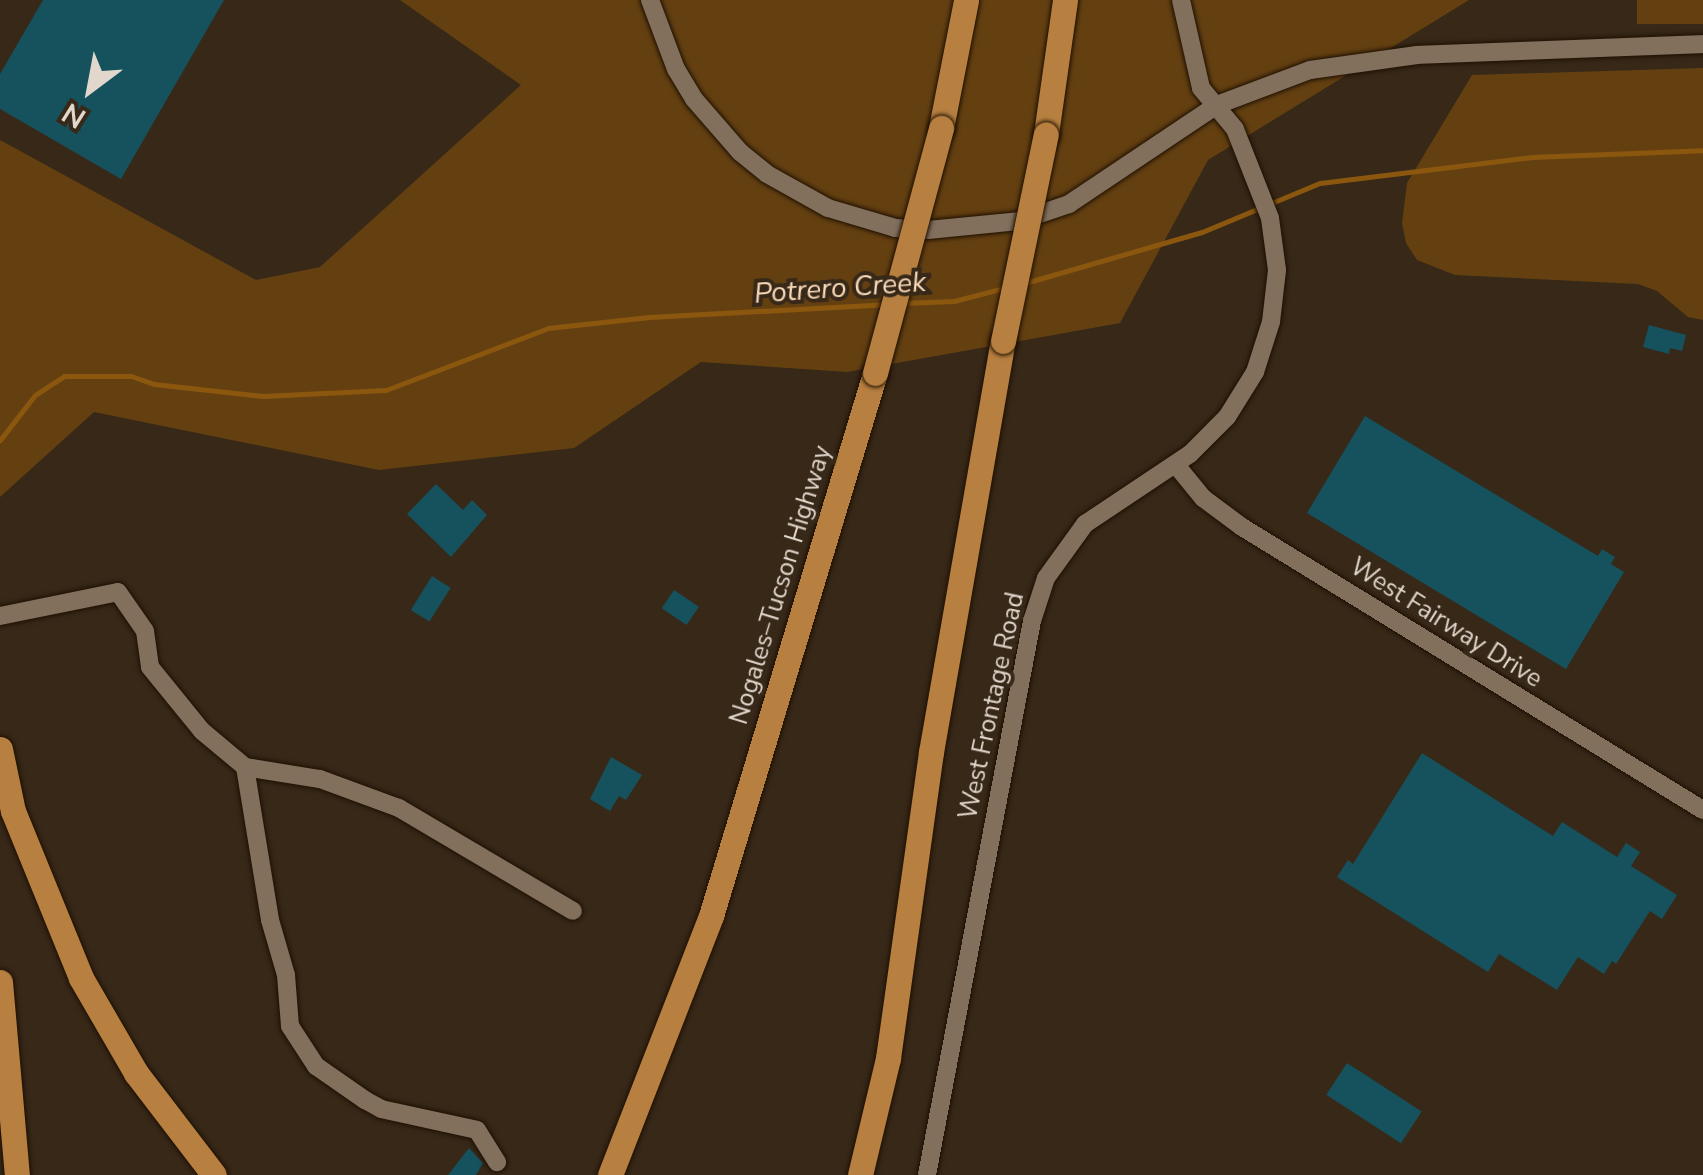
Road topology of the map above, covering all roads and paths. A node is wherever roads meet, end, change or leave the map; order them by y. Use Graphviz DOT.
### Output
graph roads {
  1 [pos="650,0"];
  2 [pos="966,0"];
  3 [pos="1066,0"];
  4 [pos="1181,0"];
  5 [pos="1703,44"];
  6 [pos="1217,105"];
  7 [pos="1176,465"];
  8 [pos="0,616"];
  9 [pos="0,749"];
  10 [pos="245,767"];
  11 [pos="1703,810"];
  12 [pos="573,911"];
  13 [pos="0,982"];
  14 [pos="497,1162"];
  15 [pos="18,1175"];
  16 [pos="214,1175"];
  17 [pos="610,1175"];
  18 [pos="860,1175"];
  19 [pos="926,1175"];
  1 -- 6 [label="street"];
  2 -- 17 [label="highway, Nogales–Tucson Highway, bridge"];
  3 -- 18 [label="highway, bridge"];
  4 -- 6 [label="street, West Frontage Road"];
  5 -- 6 [label="street"];
  6 -- 7 [label="street, West Frontage Road"];
  7 -- 11 [label="street, West Fairway Drive"];
  7 -- 19 [label="street, West Frontage Road"];
  8 -- 10 [label="street"];
  9 -- 16 [label="highway"];
  10 -- 12 [label="street"];
  10 -- 14 [label="street"];
  13 -- 15 [label="highway"];
}
